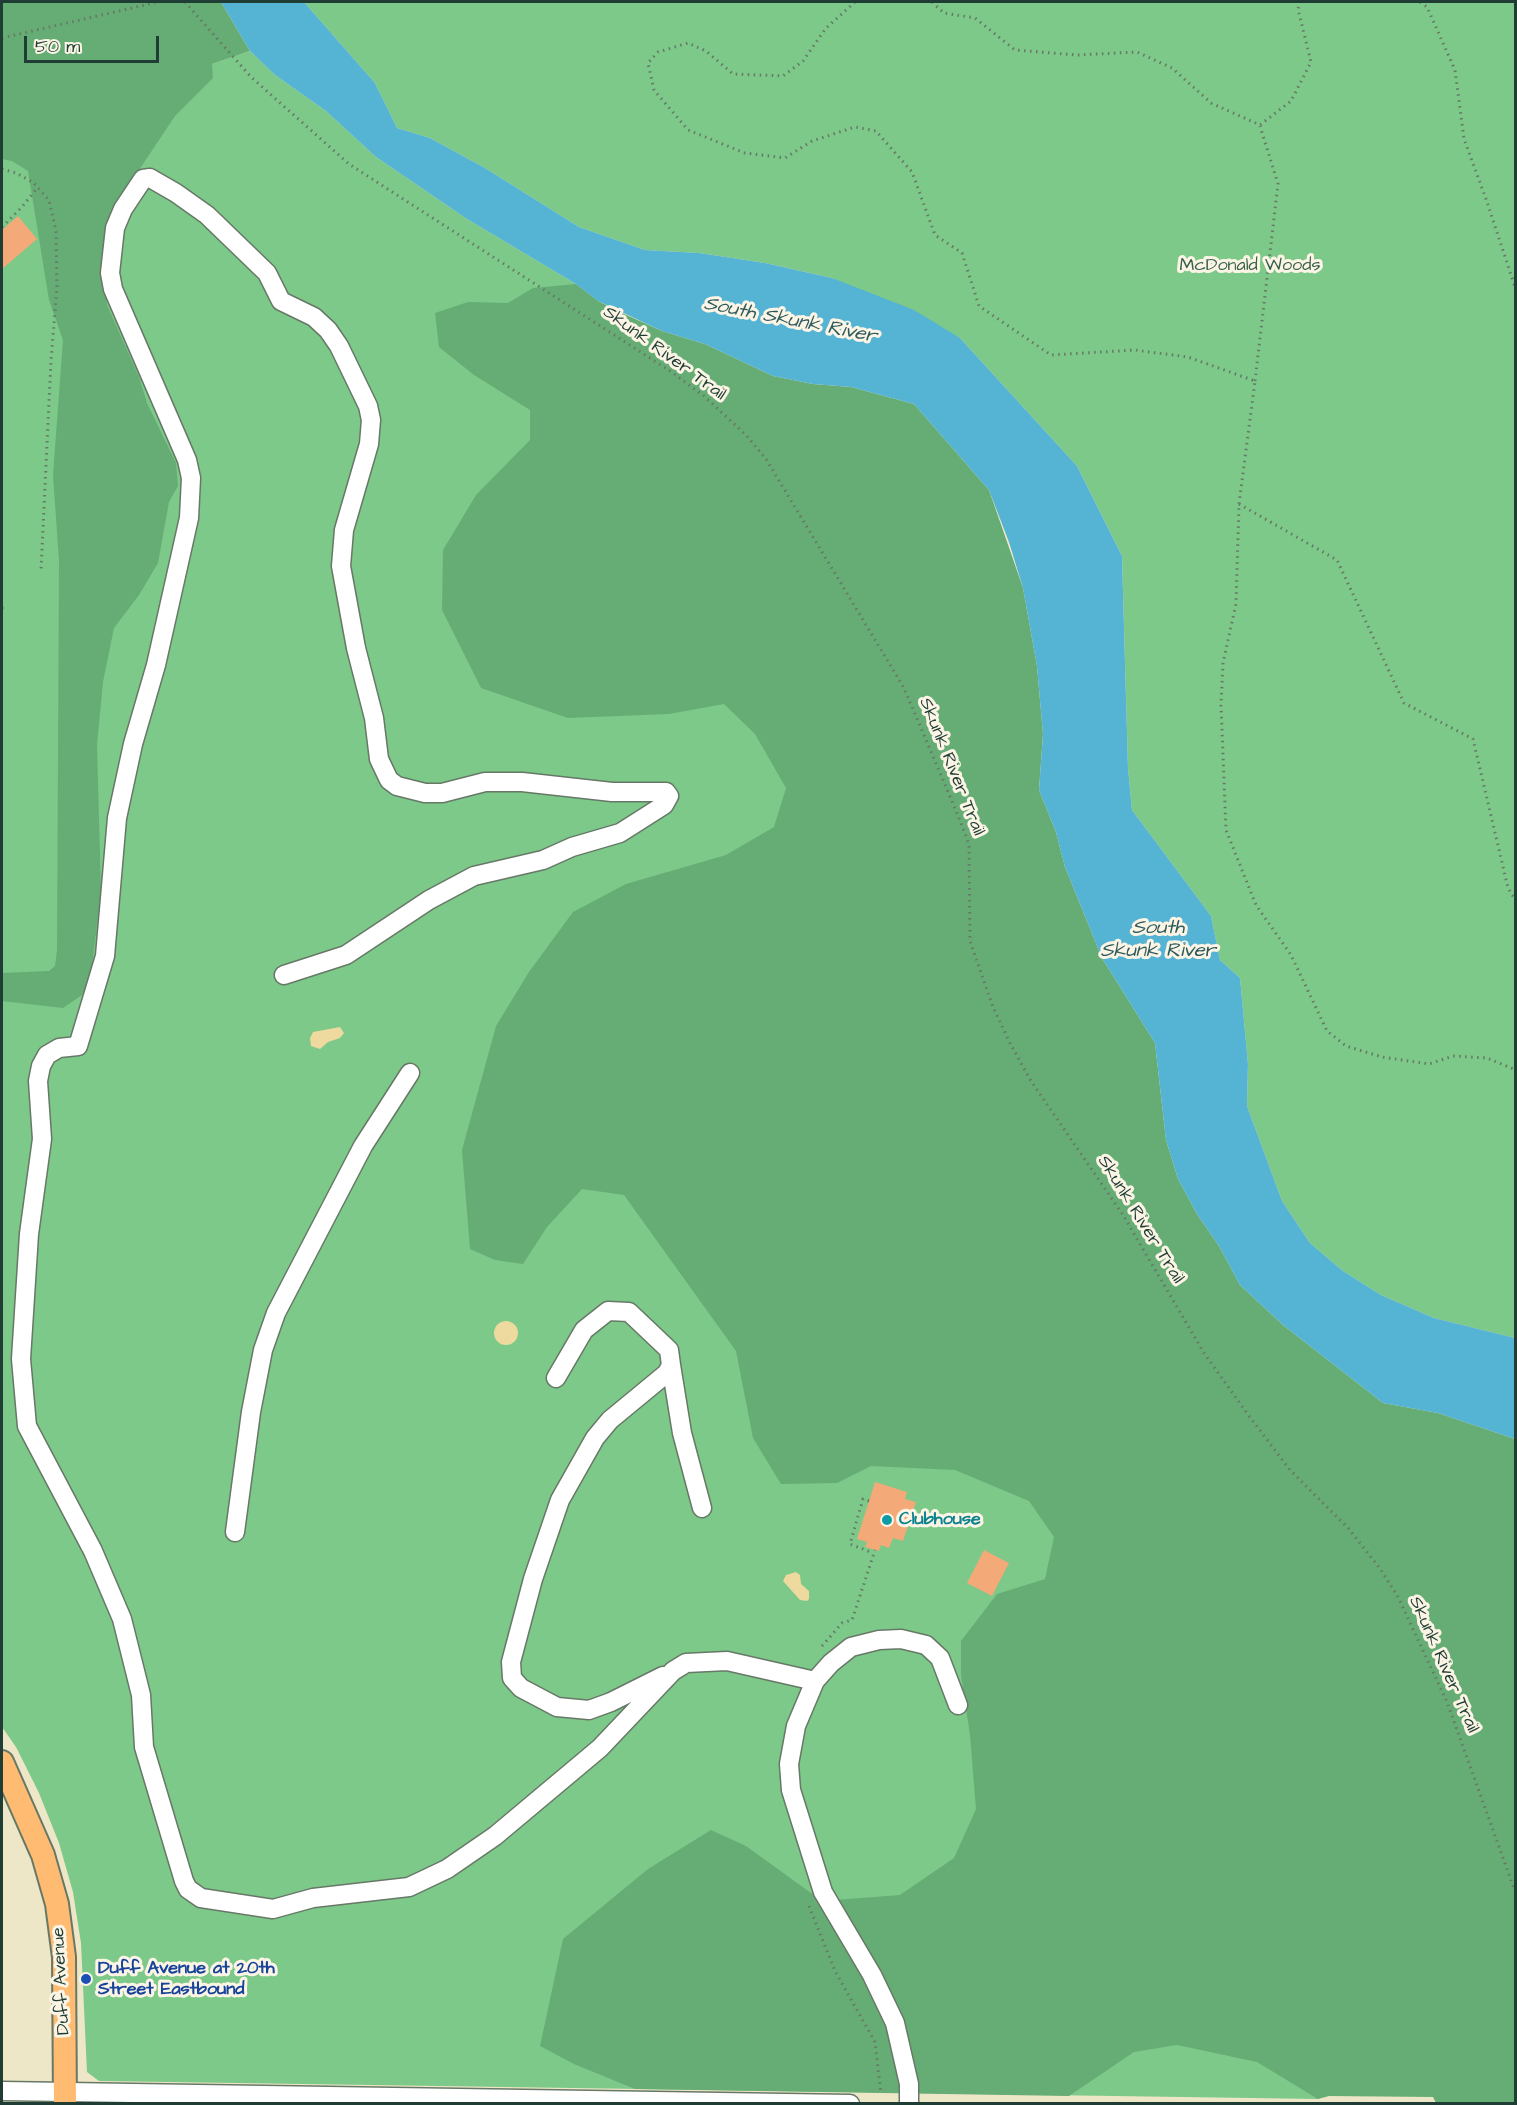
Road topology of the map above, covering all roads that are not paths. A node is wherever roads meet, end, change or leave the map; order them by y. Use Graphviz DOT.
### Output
graph roads {
  1 [pos="284,975"];
  2 [pos="410,1073"];
  3 [pos="671,1365"];
  4 [pos="556,1378"];
  5 [pos="702,1508"];
  6 [pos="235,1532"];
  7 [pos="673,1671"];
  8 [pos="815,1681"];
  9 [pos="958,1705"];
  10 [pos="2,1762"];
  11 [pos="2,2091"];
  12 [pos="65,2097"];
  13 [pos="321,2100"];
  14 [pos="565,2101"];
  15 [pos="850,2103"];
  16 [pos="909,2103"];
  1 -- 7 [label="street"];
  2 -- 6 [label="street"];
  3 -- 4 [label="street"];
  3 -- 5 [label="street"];
  3 -- 7 [label="street"];
  7 -- 8 [label="street"];
  8 -- 9 [label="street"];
  8 -- 16 [label="street"];
  10 -- 12 [label="main road, Duff Avenue"];
  11 -- 12 [label="street"];
  12 -- 13 [label="street"];
  13 -- 14 [label="street"];
  14 -- 15 [label="street"];
}
